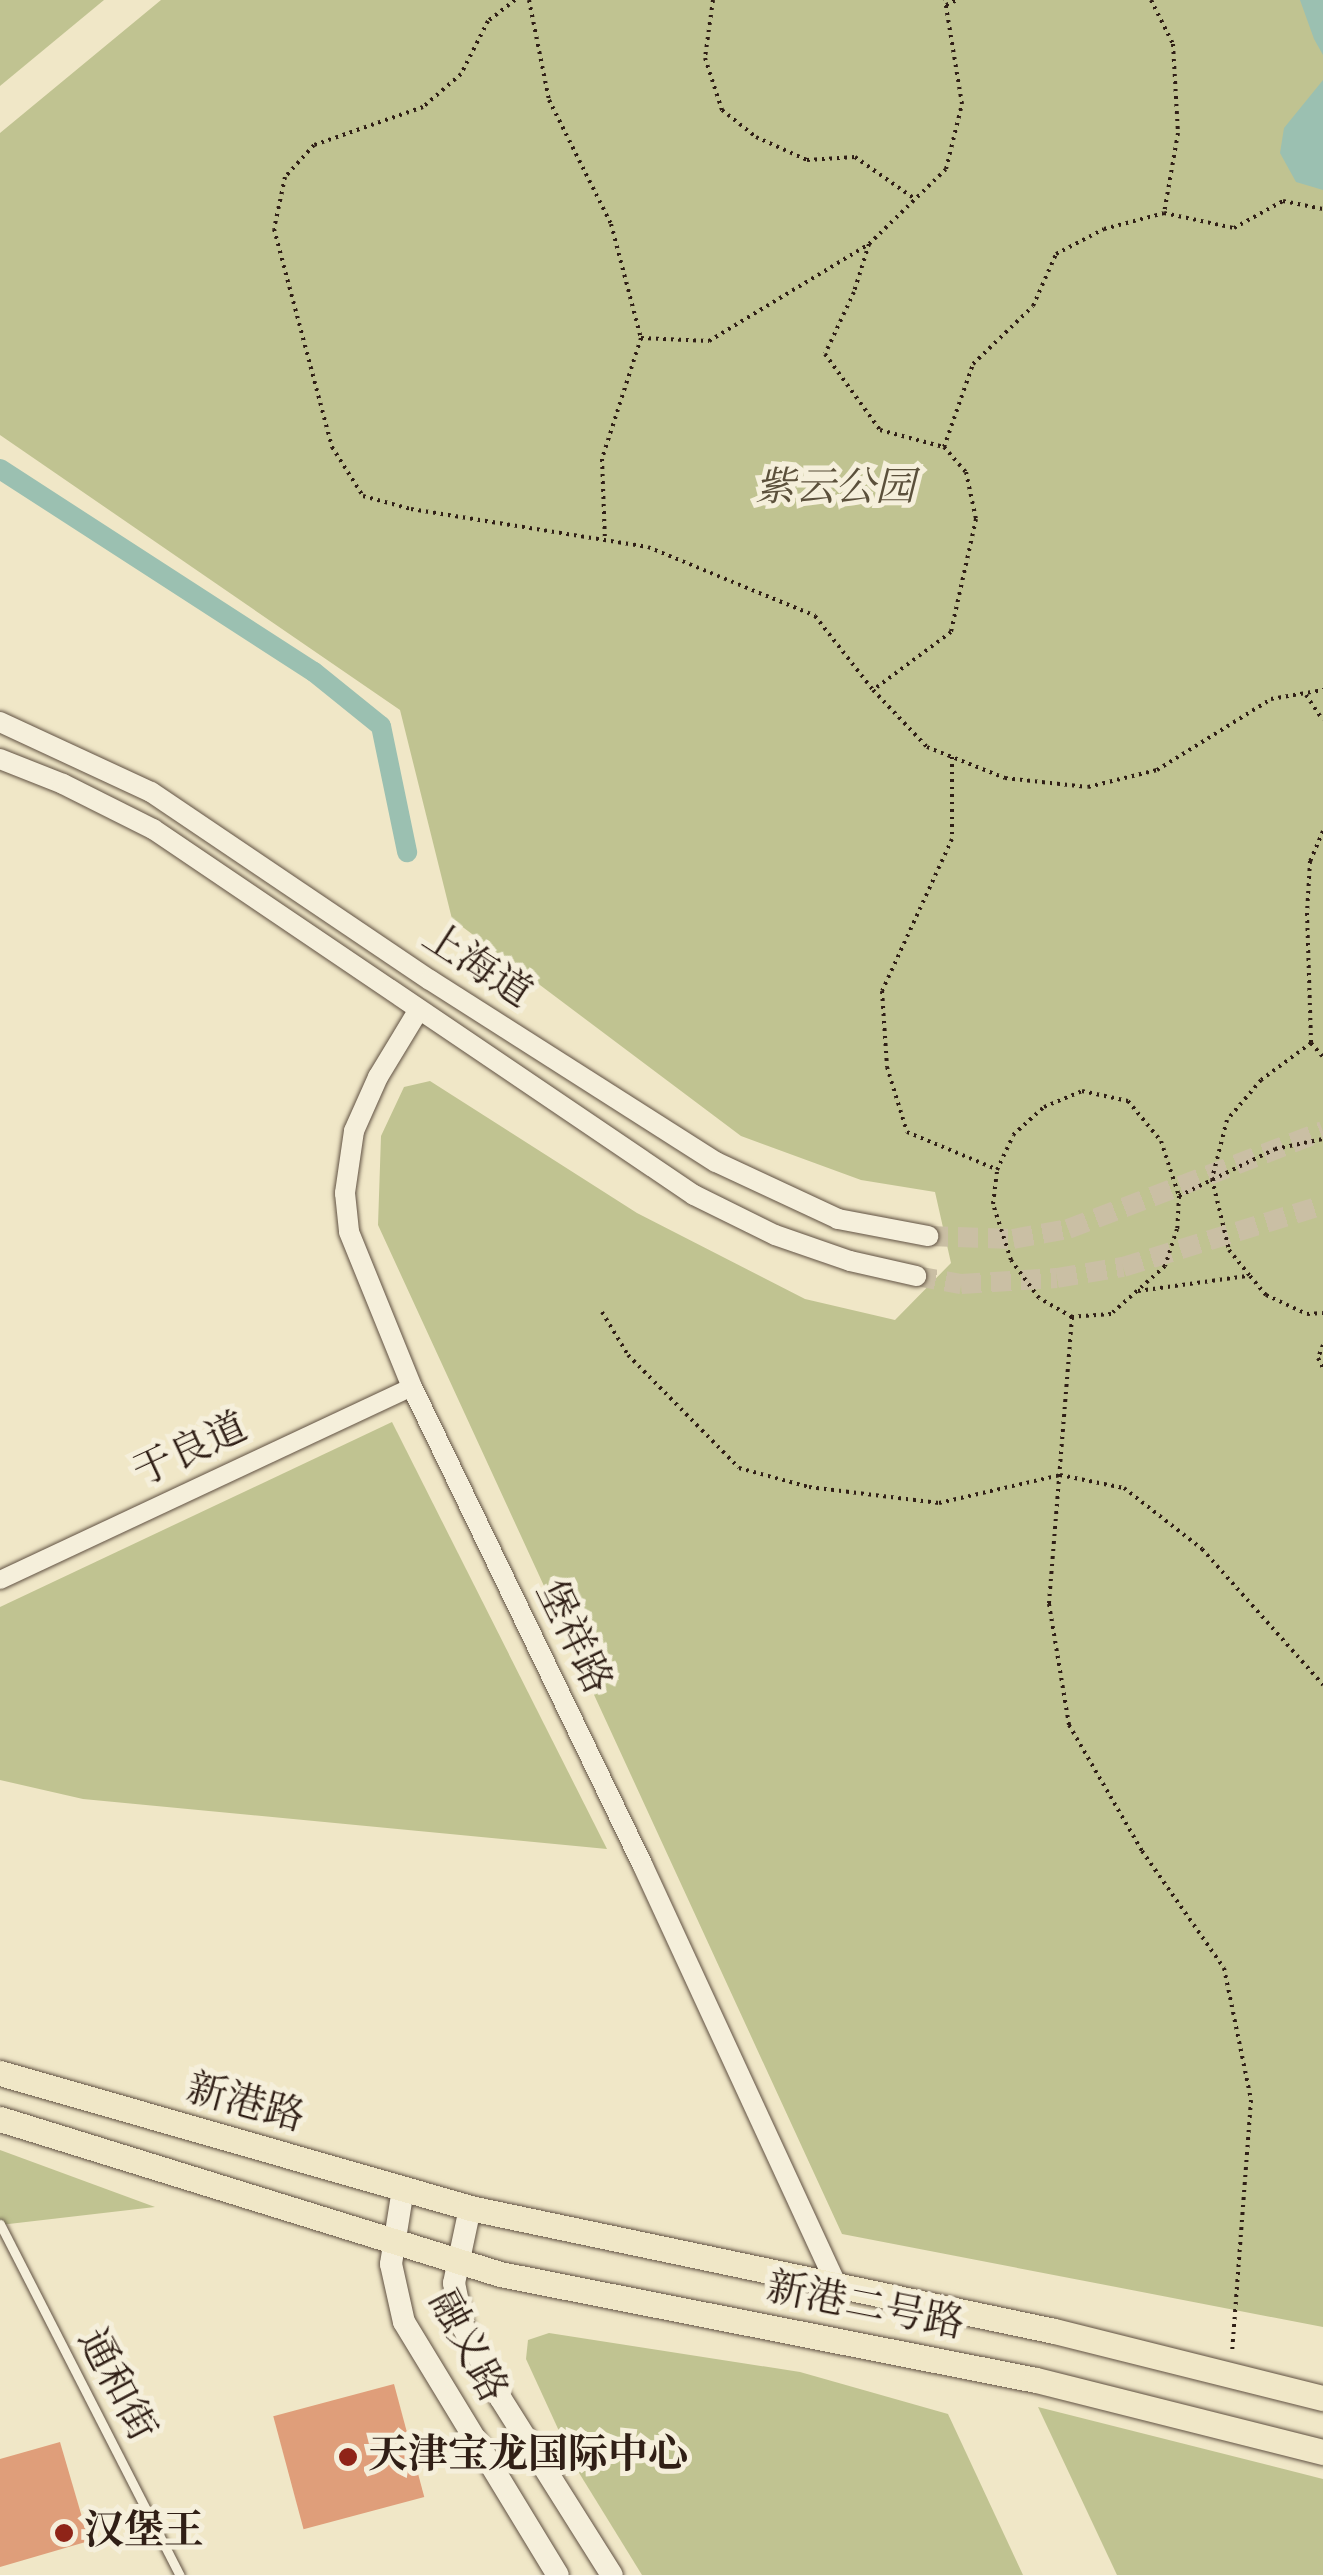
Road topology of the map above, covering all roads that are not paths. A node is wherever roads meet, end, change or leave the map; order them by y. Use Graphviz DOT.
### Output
graph roads {
  1 [pos="0,722"];
  2 [pos="0,759"];
  3 [pos="418,1011"];
  4 [pos="928,1236"];
  5 [pos="916,1276"];
  6 [pos="412,1386"];
  7 [pos="0,1580"];
  8 [pos="0,2073"];
  9 [pos="0,2119"];
  10 [pos="403,2189"];
  11 [pos="470,2208"];
  12 [pos="0,2224"];
  13 [pos="392,2242"];
  14 [pos="456,2262"];
  15 [pos="838,2288"];
  16 [pos="1323,2398"];
  17 [pos="1323,2452"];
  18 [pos="556,2572"];
  19 [pos="180,2575"];
  20 [pos="612,2575"];
  1 -- 4 [label="street, 上海道"];
  2 -- 3 [label="street, 上海道"];
  3 -- 5 [label="street, 上海道"];
  3 -- 6 [label="street, 堡祥路"];
  6 -- 7 [label="street, 于良道"];
  6 -- 15 [label="street, 堡祥路"];
  8 -- 10 [label="main road, 新港路"];
  9 -- 13 [label="main road"];
  10 -- 11 [label="main road, 新港路"];
  10 -- 13 [label="main road, 融义路"];
  11 -- 14 [label="main road, 融义路"];
  11 -- 15 [label="main road, 新港二号路"];
  12 -- 19 [label="lane, 通和街"];
  13 -- 14 [label="main road, 新港二号路"];
  13 -- 18 [label="main road, 融义路"];
  14 -- 17 [label="main road, 新港二号路"];
  14 -- 20 [label="main road, 融义路"];
  15 -- 16 [label="main road, 新港二号路"];
}
